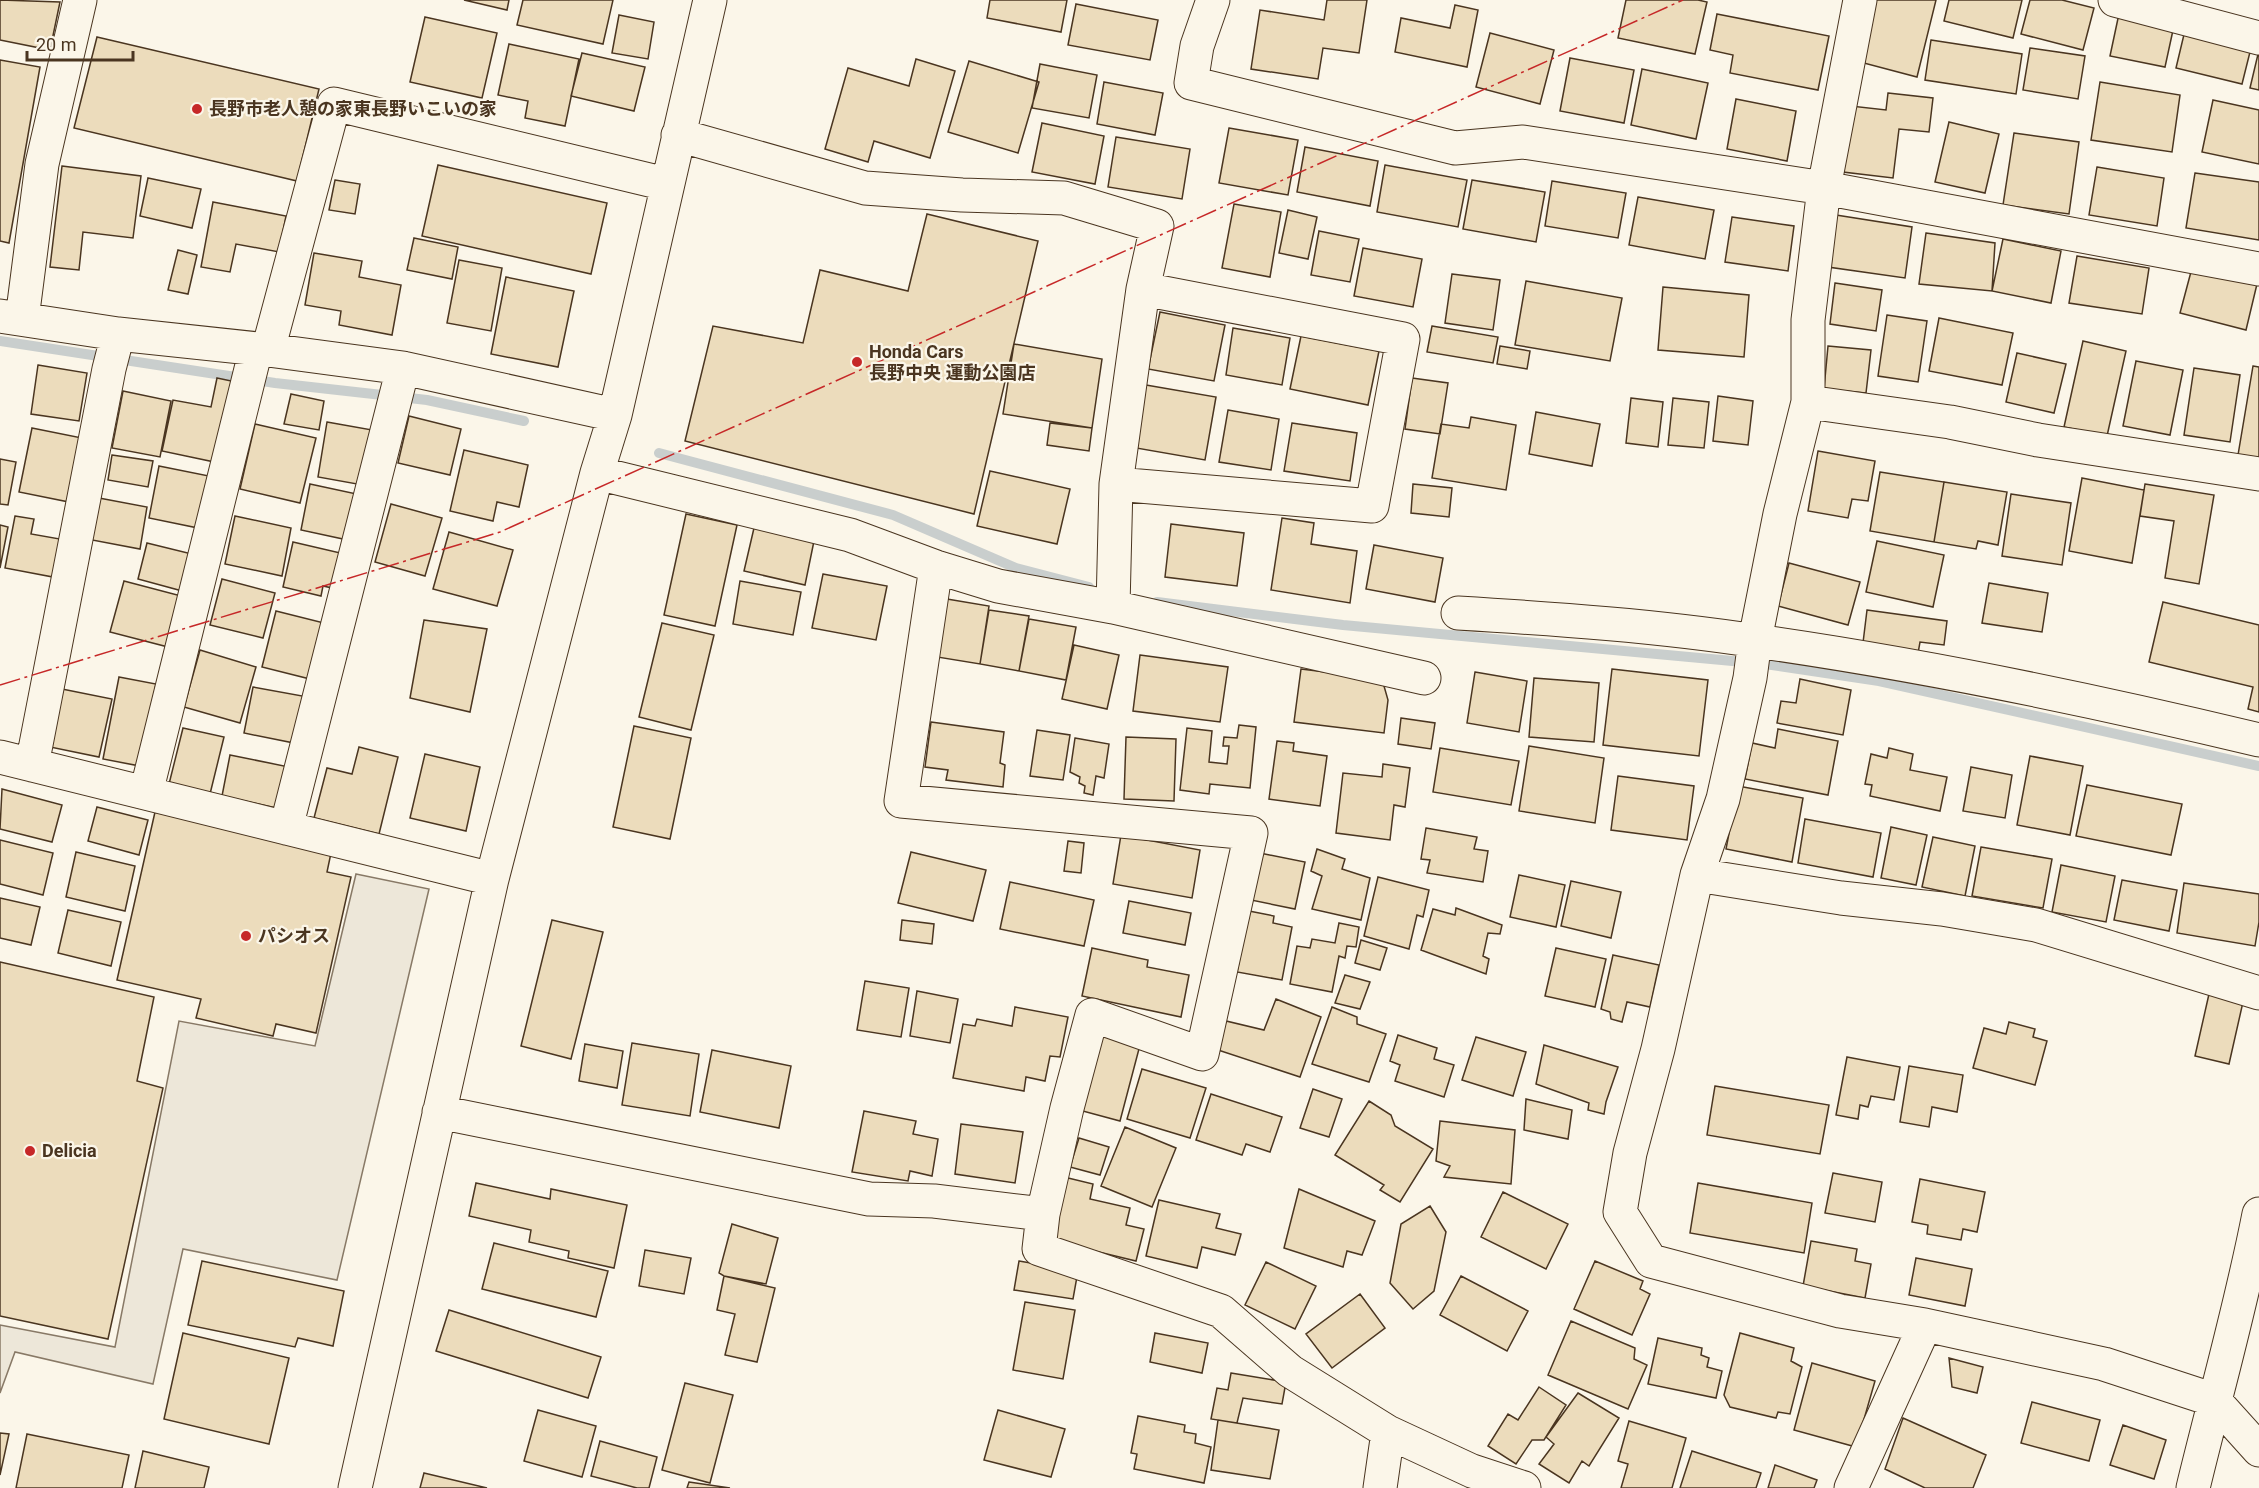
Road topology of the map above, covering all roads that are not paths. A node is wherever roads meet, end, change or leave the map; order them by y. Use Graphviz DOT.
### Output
graph roads {
  1 [pos="80,0"];
  2 [pos="710,0"];
  3 [pos="1213,0"];
  4 [pos="1860,0"];
  5 [pos="2115,0"];
  6 [pos="2259,38"];
  7 [pos="678,135"];
  8 [pos="666,184"];
  9 [pos="1824,188"];
  10 [pos="2259,269"];
  11 [pos="1143,289"];
  12 [pos="11,318"];
  13 [pos="114,349"];
  14 [pos="259,353"];
  15 [pos="399,384"];
  16 [pos="1808,402"];
  17 [pos="615,415"];
  18 [pos="597,473"];
  19 [pos="2259,474"];
  20 [pos="1116,484"];
  21 [pos="936,567"];
  22 [pos="1113,607"];
  23 [pos="1458,613"];
  24 [pos="1753,658"];
  25 [pos="1424,678"];
  26 [pos="2259,740"];
  27 [pos="0,757"];
  28 [pos="32,765"];
  29 [pos="146,793"];
  30 [pos="286,828"];
  31 [pos="1697,874"];
  32 [pos="492,879"];
  33 [pos="2259,993"];
  34 [pos="440,1112"];
  35 [pos="1043,1214"];
  36 [pos="2259,1214"];
  37 [pos="1925,1325"];
  38 [pos="2214,1400"];
  39 [pos="1389,1432"];
  40 [pos="2259,1450"];
  41 [pos="355,1488"];
  42 [pos="1380,1488"];
  43 [pos="1524,1488"];
  44 [pos="1851,1488"];
  45 [pos="2193,1488"];
  1 -- 12 [label="street"];
  2 -- 7 [label="street"];
  3 -- 9 [label="street"];
  4 -- 9 [label="street"];
  5 -- 6 [label="street"];
  7 -- 8 [label="street"];
  7 -- 11 [label="street"];
  8 -- 14 [label="street"];
  8 -- 17 [label="street"];
  9 -- 10 [label="street"];
  9 -- 16 [label="street"];
  11 -- 20 [label="street"];
  11 -- 20 [label="street"];
  12 -- 13 [label="street"];
  13 -- 14 [label="street"];
  13 -- 28 [label="street"];
  14 -- 15 [label="street"];
  14 -- 29 [label="street"];
  15 -- 17 [label="street"];
  15 -- 30 [label="street"];
  16 -- 19 [label="street"];
  16 -- 24 [label="street"];
  17 -- 18 [label="street"];
  18 -- 21 [label="street"];
  18 -- 32 [label="street"];
  20 -- 22 [label="street"];
  21 -- 22 [label="street"];
  21 -- 35 [label="street"];
  22 -- 25 [label="street"];
  23 -- 24 [label="street"];
  24 -- 26 [label="street"];
  24 -- 31 [label="street"];
  27 -- 28 [label="street"];
  28 -- 29 [label="street"];
  29 -- 30 [label="street"];
  30 -- 32 [label="street"];
  31 -- 33 [label="street"];
  31 -- 37 [label="street"];
  32 -- 34 [label="street"];
  34 -- 35 [label="street"];
  34 -- 41 [label="street"];
  35 -- 39 [label="street"];
  36 -- 38 [label="street"];
  37 -- 38 [label="street"];
  37 -- 44 [label="street"];
  38 -- 40 [label="street"];
  38 -- 45 [label="street"];
  39 -- 42 [label="street"];
  39 -- 43 [label="street"];
}
